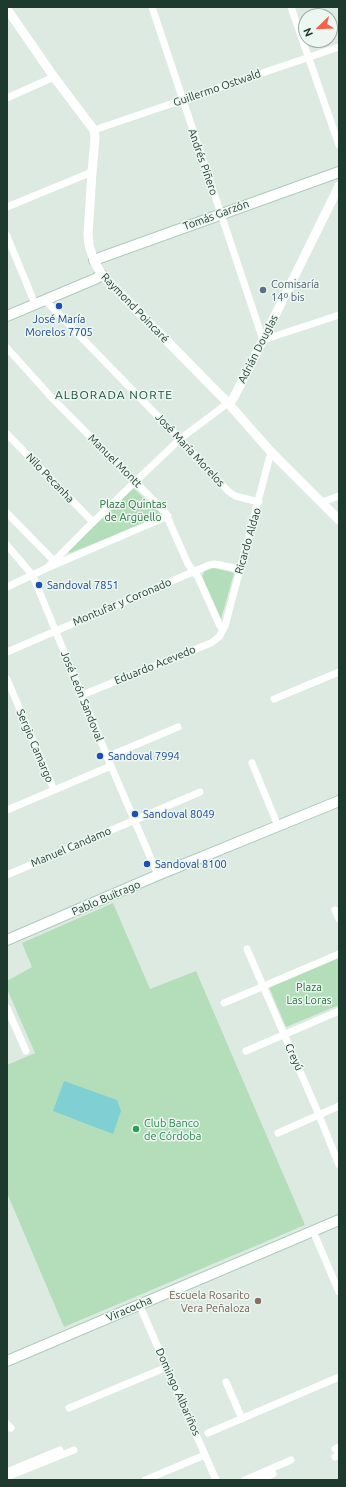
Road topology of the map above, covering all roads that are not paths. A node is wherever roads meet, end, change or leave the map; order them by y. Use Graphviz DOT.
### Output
graph roads {
  1 [pos="152,7"];
  2 [pos="291,7"];
  3 [pos="7,9"];
  4 [pos="339,47"];
  5 [pos="308,57"];
  6 [pos="54,77"];
  7 [pos="7,98"];
  8 [pos="182,100"];
  9 [pos="94,130"];
  10 [pos="339,145"];
  11 [pos="92,172"];
  12 [pos="339,172"];
  13 [pos="339,186"];
  14 [pos="7,207"];
  15 [pos="220,214"];
  16 [pos="7,236"];
  17 [pos="94,260"];
  18 [pos="102,274"];
  19 [pos="45,300"];
  20 [pos="35,304"];
  21 [pos="339,315"];
  22 [pos="7,316"];
  23 [pos="263,340"];
  24 [pos="7,348"];
  25 [pos="228,403"];
  26 [pos="7,434"];
  27 [pos="180,439"];
  28 [pos="271,452"];
  29 [pos="135,482"];
  30 [pos="339,496"];
  31 [pos="259,502"];
  32 [pos="322,502"];
  33 [pos="7,512"];
  34 [pos="168,516"];
  35 [pos="339,520"];
  36 [pos="93,522"];
  37 [pos="7,545"];
  38 [pos="54,561"];
  39 [pos="47,568"];
  40 [pos="240,569"];
  41 [pos="194,571"];
  42 [pos="33,576"];
  43 [pos="7,587"];
  44 [pos="223,630"];
  45 [pos="55,631"];
  46 [pos="7,652"];
  47 [pos="339,672"];
  48 [pos="7,679"];
  49 [pos="82,695"];
  50 [pos="274,699"];
  51 [pos="178,727"];
  52 [pos="107,757"];
  53 [pos="252,764"];
  54 [pos="111,766"];
  55 [pos="54,790"];
  56 [pos="200,792"];
  57 [pos="339,801"];
  58 [pos="7,810"];
  59 [pos="135,820"];
  60 [pos="278,826"];
  61 [pos="7,875"];
  62 [pos="158,876"];
  63 [pos="335,910"];
  64 [pos="339,919"];
  65 [pos="7,940"];
  66 [pos="247,949"];
  67 [pos="339,954"];
  68 [pos="263,986"];
  69 [pos="224,1003"];
  70 [pos="7,1008"];
  71 [pos="339,1011"];
  72 [pos="284,1034"];
  73 [pos="26,1051"];
  74 [pos="246,1051"];
  75 [pos="339,1106"];
  76 [pos="319,1115"];
  77 [pos="278,1132"];
  78 [pos="339,1165"];
  79 [pos="339,1220"];
  80 [pos="313,1231"];
  81 [pos="339,1292"];
  82 [pos="139,1304"];
  83 [pos="7,1361"];
  84 [pos="167,1367"];
  85 [pos="339,1377"];
  86 [pos="226,1382"];
  87 [pos="69,1408"];
  88 [pos="242,1419"];
  89 [pos="208,1433"];
  90 [pos="60,1450"];
  91 [pos="74,1450"];
  92 [pos="205,1455"];
  93 [pos="291,1460"];
  94 [pos="7,1472"];
  95 [pos="273,1474"];
  96 [pos="7,1477"];
  97 [pos="144,1480"];
  98 [pos="216,1480"];
  99 [pos="245,1480"];
  100 [pos="258,1480"];
  1 -- 8 [label="street, Andrés Piñero"];
  2 -- 5 [label="street"];
  3 -- 6 [label="street"];
  4 -- 5 [label="street, Guillermo Ostwald"];
  5 -- 8 [label="street, Guillermo Ostwald"];
  5 -- 10 [label="street"];
  6 -- 7 [label="street"];
  6 -- 9 [label="street"];
  8 -- 9 [label="street, Guillermo Ostwald"];
  8 -- 15 [label="street, Andrés Piñero"];
  9 -- 11 [label="street, Raymond Poincaré"];
  11 -- 14 [label="street"];
  11 -- 17 [label="street, Raymond Poincaré"];
  12 -- 15 [label="main road, Tomás Garzón"];
  13 -- 23 [label="street, Adrián Douglas"];
  15 -- 17 [label="main road, Tomás Garzón"];
  15 -- 23 [label="street, Andrés Piñero"];
  16 -- 20 [label="street"];
  17 -- 18 [label="street, Raymond Poincaré"];
  18 -- 19 [label="main road"];
  18 -- 25 [label="street, Raymond Poincaré"];
  19 -- 20 [label="main road"];
  19 -- 27 [label="street, José María Morelos"];
  20 -- 22 [label="main road"];
  21 -- 23 [label="street"];
  23 -- 25 [label="street, Adrián Douglas"];
  24 -- 29 [label="street, Manuel Montt"];
  25 -- 27 [label="street"];
  25 -- 28 [label="street, Raymond Poincaré"];
  26 -- 36 [label="street, Nilo Pecanha"];
  27 -- 29 [label="street"];
  27 -- 31 [label="street, José María Morelos"];
  28 -- 31 [label="street, Ricardo Aldao"];
  28 -- 32 [label="street, Raymond Poincaré"];
  29 -- 34 [label="street, Manuel Montt"];
  29 -- 36 [label="street"];
  30 -- 32 [label="street"];
  31 -- 40 [label="street, Ricardo Aldao"];
  32 -- 35 [label="street, Raymond Poincaré"];
  33 -- 38 [label="street"];
  34 -- 39 [label="street"];
  34 -- 41 [label="street, Manuel Montt"];
  36 -- 38 [label="street"];
  37 -- 42 [label="street, José León Sandoval"];
  38 -- 39 [label="street"];
  39 -- 42 [label="street"];
  40 -- 41 [label="street, Montufar y Coronado"];
  40 -- 44 [label="street, Ricardo Aldao"];
  41 -- 44 [label="street, Manuel Montt"];
  41 -- 45 [label="street, Montufar y Coronado"];
  42 -- 43 [label="street"];
  42 -- 45 [label="street, José León Sandoval"];
  44 -- 49 [label="street, Eduardo Acevedo"];
  45 -- 46 [label="street, Montufar y Coronado"];
  45 -- 49 [label="street, José León Sandoval"];
  47 -- 50 [label="street"];
  48 -- 55 [label="street, Sergio Camargo"];
  49 -- 52 [label="street, José León Sandoval"];
  51 -- 52 [label="street"];
  52 -- 54 [label="street, José León Sandoval"];
  53 -- 60 [label="street"];
  54 -- 55 [label="street"];
  54 -- 59 [label="street, José León Sandoval"];
  55 -- 58 [label="street"];
  56 -- 59 [label="street, Manuel Candamo"];
  57 -- 60 [label="main road, Pablo Buitrago"];
  59 -- 61 [label="street, Manuel Candamo"];
  59 -- 62 [label="street, José León Sandoval"];
  60 -- 62 [label="main road, Pablo Buitrago"];
  62 -- 65 [label="main road, Pablo Buitrago"];
  63 -- 64 [label="street"];
  66 -- 68 [label="street, Creyú"];
  67 -- 68 [label="street"];
  68 -- 69 [label="street"];
  68 -- 72 [label="street, Creyú"];
  70 -- 73 [label="street"];
  71 -- 72 [label="street"];
  72 -- 74 [label="street"];
  72 -- 76 [label="street, Creyú"];
  75 -- 76 [label="street"];
  76 -- 77 [label="street"];
  76 -- 78 [label="street, Creyú"];
  79 -- 80 [label="main road, Viracocha"];
  80 -- 81 [label="street"];
  80 -- 82 [label="main road, Viracocha"];
  82 -- 83 [label="main road, Viracocha"];
  82 -- 84 [label="street, Domingo Albariños"];
  84 -- 87 [label="street"];
  84 -- 92 [label="street, Domingo Albariños"];
  85 -- 88 [label="street"];
  86 -- 88 [label="street"];
  88 -- 89 [label="street"];
  90 -- 94 [label="street"];
  91 -- 96 [label="street"];
  92 -- 97 [label="street"];
  92 -- 98 [label="street, Domingo Albariños"];
  93 -- 99 [label="street"];
  95 -- 100 [label="street"];
}
